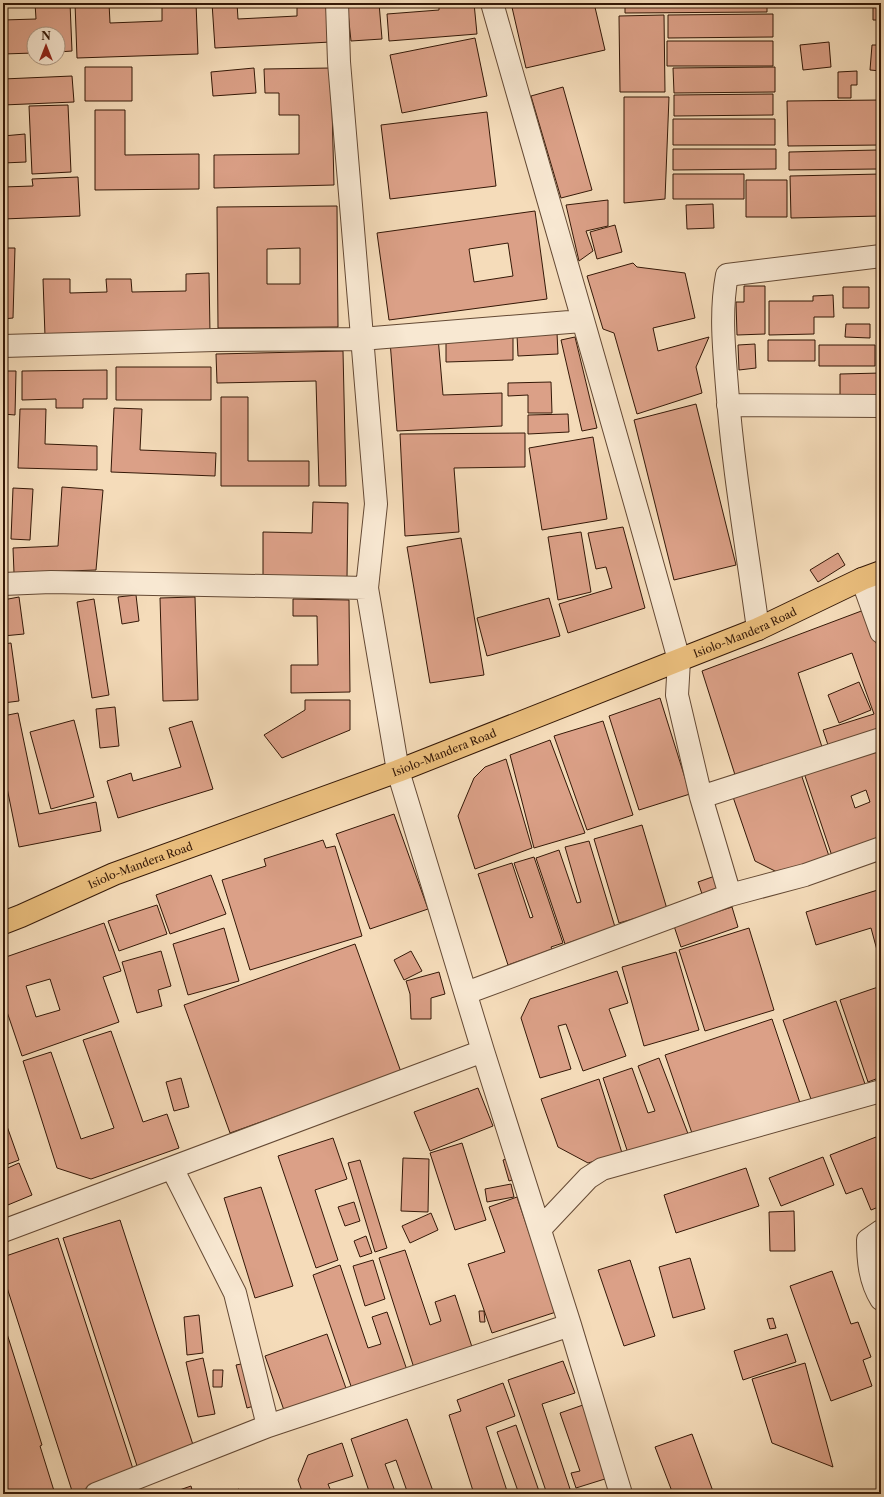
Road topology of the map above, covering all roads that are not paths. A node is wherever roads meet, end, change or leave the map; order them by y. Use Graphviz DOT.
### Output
graph roads {
  1 [pos="337,3"];
  2 [pos="492,3"];
  3 [pos="881,256"];
  4 [pos="582,321"];
  5 [pos="362,339"];
  6 [pos="3,346"];
  7 [pos="728,405"];
  8 [pos="881,406"];
  9 [pos="872,575"];
  10 [pos="3,584"];
  11 [pos="368,588"];
  12 [pos="758,629"];
  13 [pos="881,632"];
  14 [pos="679,660"];
  15 [pos="881,739"];
  16 [pos="398,771"];
  17 [pos="701,797"];
  18 [pos="881,848"];
  19 [pos="730,895"];
  20 [pos="3,922"];
  21 [pos="466,993"];
  22 [pos="483,1051"];
  23 [pos="881,1091"];
  24 [pos="172,1168"];
  25 [pos="540,1229"];
  26 [pos="3,1231"];
  27 [pos="881,1231"];
  28 [pos="881,1299"];
  29 [pos="570,1325"];
  30 [pos="268,1426"];
  31 [pos="96,1494"];
  32 [pos="621,1494"];
  1 -- 5 [label="street"];
  2 -- 4 [label="street"];
  3 -- 7 [label="street"];
  4 -- 5 [label="street"];
  4 -- 14 [label="street"];
  5 -- 6 [label="street"];
  5 -- 11 [label="street"];
  7 -- 8 [label="street"];
  7 -- 12 [label="street"];
  9 -- 12 [label="highway, Isiolo-Mandera Road"];
  9 -- 13 [label="street"];
  10 -- 11 [label="street"];
  11 -- 16 [label="street"];
  12 -- 14 [label="highway, Isiolo-Mandera Road"];
  14 -- 16 [label="highway, Isiolo-Mandera Road"];
  14 -- 17 [label="street"];
  15 -- 17 [label="street"];
  16 -- 20 [label="highway, Isiolo-Mandera Road"];
  16 -- 21 [label="street"];
  17 -- 19 [label="street"];
  18 -- 19 [label="street"];
  19 -- 21 [label="street"];
  21 -- 22 [label="street"];
  22 -- 24 [label="street"];
  22 -- 25 [label="street"];
  23 -- 25 [label="street"];
  24 -- 26 [label="street"];
  24 -- 30 [label="street"];
  25 -- 29 [label="street"];
  27 -- 28 [label="street"];
  29 -- 30 [label="street"];
  29 -- 32 [label="street"];
  30 -- 31 [label="street"];
}
